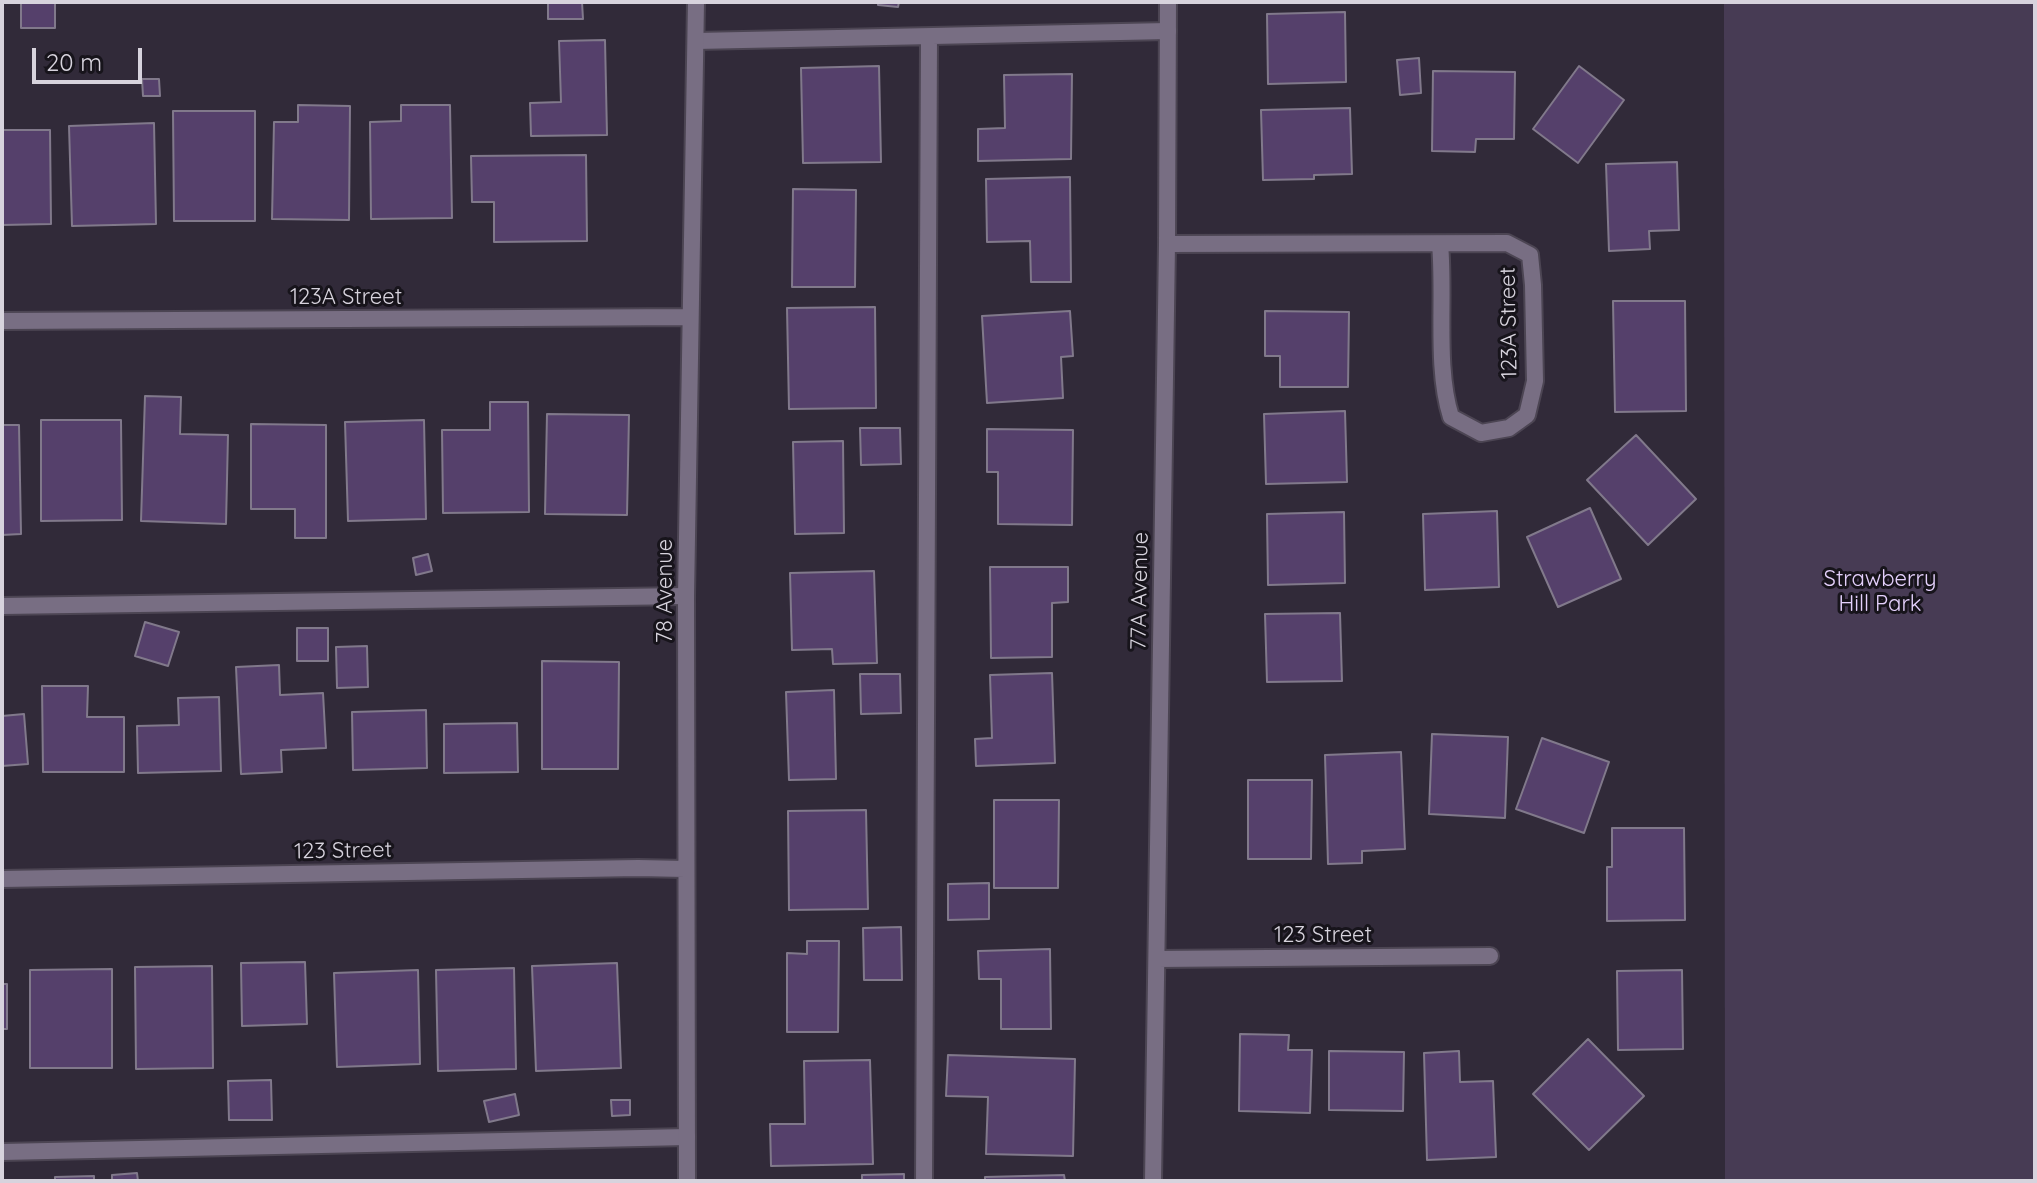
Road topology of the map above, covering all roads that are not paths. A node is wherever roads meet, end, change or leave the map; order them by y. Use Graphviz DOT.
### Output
graph roads {
  1 [pos="696,2"];
  2 [pos="1168,2"];
  3 [pos="1168,31"];
  4 [pos="929,37"];
  5 [pos="696,41"];
  6 [pos="1167,244"];
  7 [pos="1440,244"];
  8 [pos="690,317"];
  9 [pos="2,321"];
  10 [pos="686,596"];
  11 [pos="2,606"];
  12 [pos="685,869"];
  13 [pos="2,879"];
  14 [pos="1490,956"];
  15 [pos="1157,959"];
  16 [pos="687,1137"];
  17 [pos="2,1152"];
  18 [pos="687,1181"];
  19 [pos="924,1181"];
  20 [pos="1153,1181"];
  1 -- 5 [label="street, 78 Avenue"];
  2 -- 3 [label="street, 77A Avenue"];
  3 -- 4 [label="street"];
  3 -- 6 [label="street, 77A Avenue"];
  4 -- 5 [label="street"];
  4 -- 19 [label="street"];
  5 -- 8 [label="street, 78 Avenue"];
  6 -- 7 [label="street, 123A Street"];
  6 -- 15 [label="street, 77A Avenue"];
  7 -- 7 [label="street, 123A Street"];
  8 -- 9 [label="street, 123A Street"];
  8 -- 10 [label="street, 78 Avenue"];
  10 -- 11 [label="street"];
  10 -- 12 [label="street, 78 Avenue"];
  12 -- 13 [label="street, 123 Street"];
  12 -- 16 [label="street, 78 Avenue"];
  14 -- 15 [label="street, 123 Street"];
  15 -- 20 [label="street, 77A Avenue"];
  16 -- 17 [label="street"];
  16 -- 18 [label="street, 78 Avenue"];
}
